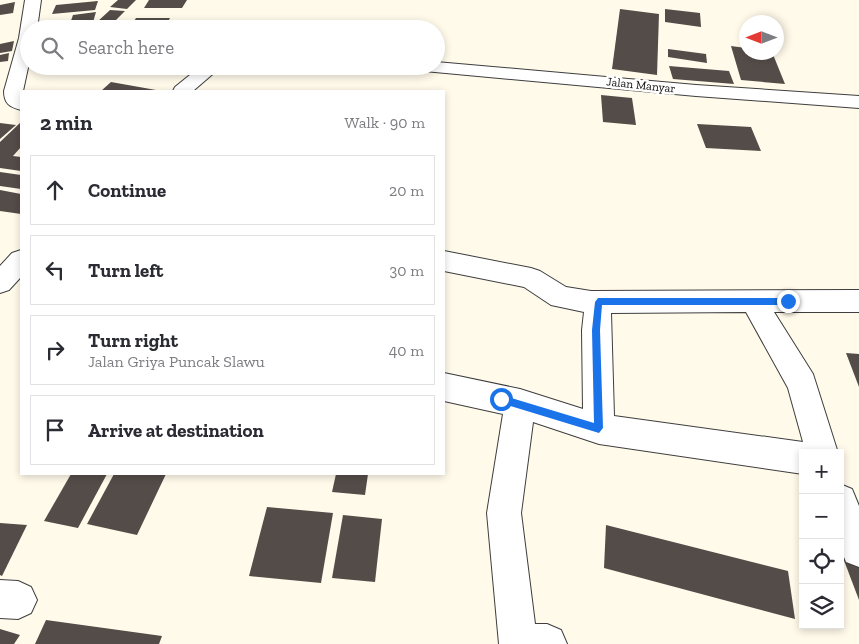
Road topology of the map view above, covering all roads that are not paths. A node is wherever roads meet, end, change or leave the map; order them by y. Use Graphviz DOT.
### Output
graph roads {
  1 [pos="33,0"];
  2 [pos="30,20"];
  3 [pos="20,64"];
  4 [pos="445,68"];
  5 [pos="202,75"];
  6 [pos="183,90"];
  7 [pos="859,102"];
  8 [pos="20,103"];
  9 [pos="20,261"];
  10 [pos="445,261"];
  11 [pos="0,282"];
  12 [pos="753,301"];
  13 [pos="859,301"];
  14 [pos="598,302"];
  15 [pos="445,387"];
  16 [pos="520,404"];
  17 [pos="599,428"];
  18 [pos="821,449"];
  19 [pos="799,457"];
  20 [pos="844,511"];
  21 [pos="859,549"];
  22 [pos="547,644"];
  1 -- 2 [label="street"];
  3 -- 8 [label="street"];
  4 -- 7 [label="street, Jalan Manyar"];
  5 -- 6 [label="street"];
  9 -- 11 [label="street"];
  10 -- 14 [label="street"];
  12 -- 13 [label="street"];
  12 -- 14 [label="street"];
  12 -- 18 [label="street"];
  14 -- 17 [label="street"];
  15 -- 16 [label="street"];
  16 -- 17 [label="street"];
  16 -- 22 [label="street"];
  17 -- 19 [label="street"];
  20 -- 21 [label="street"];
}
